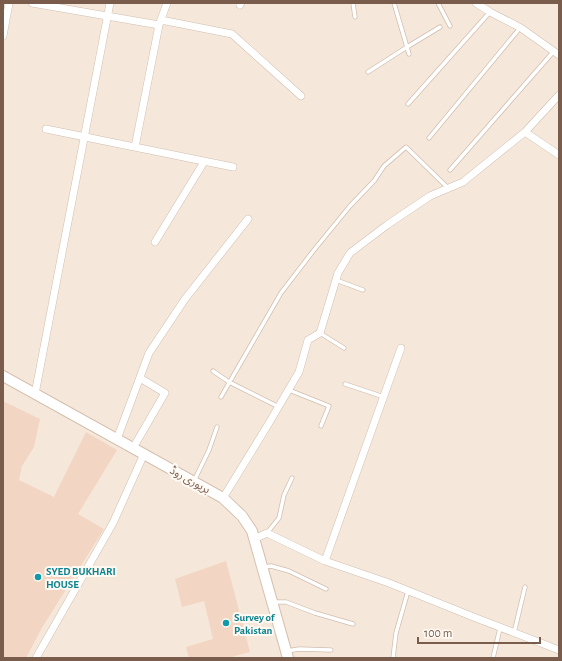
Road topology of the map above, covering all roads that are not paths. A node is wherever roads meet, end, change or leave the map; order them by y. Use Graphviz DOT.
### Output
graph roads {
  1 [pos="9,3"];
  2 [pos="32,3"];
  3 [pos="110,3"];
  4 [pos="167,3"];
  5 [pos="353,3"];
  6 [pos="394,3"];
  7 [pos="438,3"];
  8 [pos="476,3"];
  9 [pos="490,12"];
  10 [pos="108,16"];
  11 [pos="355,17"];
  12 [pos="160,22"];
  13 [pos="450,26"];
  14 [pos="440,27"];
  15 [pos="521,28"];
  16 [pos="3,36"];
  17 [pos="407,47"];
  18 [pos="557,53"];
  19 [pos="409,54"];
  20 [pos="368,72"];
  21 [pos="559,95"];
  22 [pos="301,96"];
  23 [pos="408,104"];
  24 [pos="46,129"];
  25 [pos="525,132"];
  26 [pos="84,137"];
  27 [pos="429,138"];
  28 [pos="135,147"];
  29 [pos="559,155"];
  30 [pos="204,162"];
  31 [pos="233,167"];
  32 [pos="450,170"];
  33 [pos="448,188"];
  34 [pos="248,218"];
  35 [pos="155,242"];
  36 [pos="335,280"];
  37 [pos="363,290"];
  38 [pos="320,333"];
  39 [pos="344,348"];
  40 [pos="401,348"];
  41 [pos="213,371"];
  42 [pos="3,376"];
  43 [pos="140,378"];
  44 [pos="229,382"];
  45 [pos="345,384"];
  46 [pos="288,390"];
  47 [pos="35,394"];
  48 [pos="221,397"];
  49 [pos="384,397"];
  50 [pos="279,407"];
  51 [pos="321,426"];
  52 [pos="218,427"];
  53 [pos="117,440"];
  54 [pos="133,448"];
  55 [pos="144,454"];
  56 [pos="292,478"];
  57 [pos="194,482"];
  58 [pos="223,498"];
  59 [pos="267,533"];
  60 [pos="254,539"];
  61 [pos="325,561"];
  62 [pos="262,568"];
  63 [pos="525,587"];
  64 [pos="326,589"];
  65 [pos="408,591"];
  66 [pos="272,602"];
  67 [pos="352,624"];
  68 [pos="500,628"];
  69 [pos="514,633"];
  70 [pos="331,650"];
  71 [pos="559,650"];
  72 [pos="287,654"];
  73 [pos="36,658"];
  74 [pos="393,658"];
  75 [pos="494,658"];
  1 -- 16 [label="street"];
  2 -- 10 [label="street"];
  3 -- 10 [label="street"];
  4 -- 12 [label="street"];
  5 -- 11 [label="lane"];
  6 -- 17 [label="lane"];
  7 -- 13 [label="lane"];
  8 -- 9 [label="street"];
  9 -- 15 [label="street"];
  9 -- 23 [label="lane"];
  10 -- 12 [label="street"];
  10 -- 26 [label="street"];
  12 -- 22 [label="street"];
  12 -- 28 [label="street"];
  14 -- 17 [label="lane"];
  15 -- 18 [label="street"];
  15 -- 27 [label="lane"];
  17 -- 19 [label="lane"];
  17 -- 20 [label="lane"];
  18 -- 32 [label="lane"];
  21 -- 25 [label="street"];
  24 -- 26 [label="street"];
  25 -- 29 [label="street"];
  25 -- 33 [label="street"];
  26 -- 28 [label="street"];
  26 -- 47 [label="street"];
  28 -- 30 [label="street"];
  30 -- 31 [label="street"];
  30 -- 35 [label="street"];
  33 -- 36 [label="street"];
  33 -- 44 [label="lane"];
  34 -- 43 [label="street"];
  36 -- 37 [label="lane"];
  36 -- 38 [label="street"];
  38 -- 39 [label="lane"];
  38 -- 46 [label="street"];
  40 -- 49 [label="street"];
  41 -- 44 [label="lane"];
  42 -- 47 [label="main road, بریوری روڈ"];
  43 -- 53 [label="street"];
  43 -- 54 [label="street"];
  44 -- 48 [label="lane"];
  44 -- 50 [label="lane"];
  45 -- 49 [label="lane"];
  46 -- 50 [label="street"];
  46 -- 51 [label="lane"];
  47 -- 53 [label="main road, بریوری روڈ"];
  49 -- 61 [label="street"];
  50 -- 58 [label="street"];
  52 -- 57 [label="lane"];
  53 -- 54 [label="main road, بریوری روڈ"];
  54 -- 55 [label="main road, بریوری روڈ"];
  55 -- 57 [label="main road, بریوری روڈ"];
  55 -- 73 [label="street"];
  56 -- 59 [label="lane"];
  57 -- 58 [label="main road, بریوری روڈ"];
  58 -- 60 [label="main road, بریوری روڈ"];
  59 -- 60 [label="street"];
  59 -- 61 [label="street"];
  60 -- 62 [label="main road, بریوری روڈ"];
  61 -- 65 [label="street"];
  62 -- 64 [label="lane"];
  62 -- 66 [label="main road, بریوری روڈ"];
  63 -- 69 [label="lane"];
  65 -- 68 [label="street"];
  65 -- 74 [label="lane"];
  66 -- 67 [label="lane"];
  66 -- 72 [label="main road, بریوری روڈ"];
  68 -- 69 [label="street"];
  68 -- 75 [label="lane"];
  69 -- 71 [label="street"];
  70 -- 72 [label="lane"];
}
